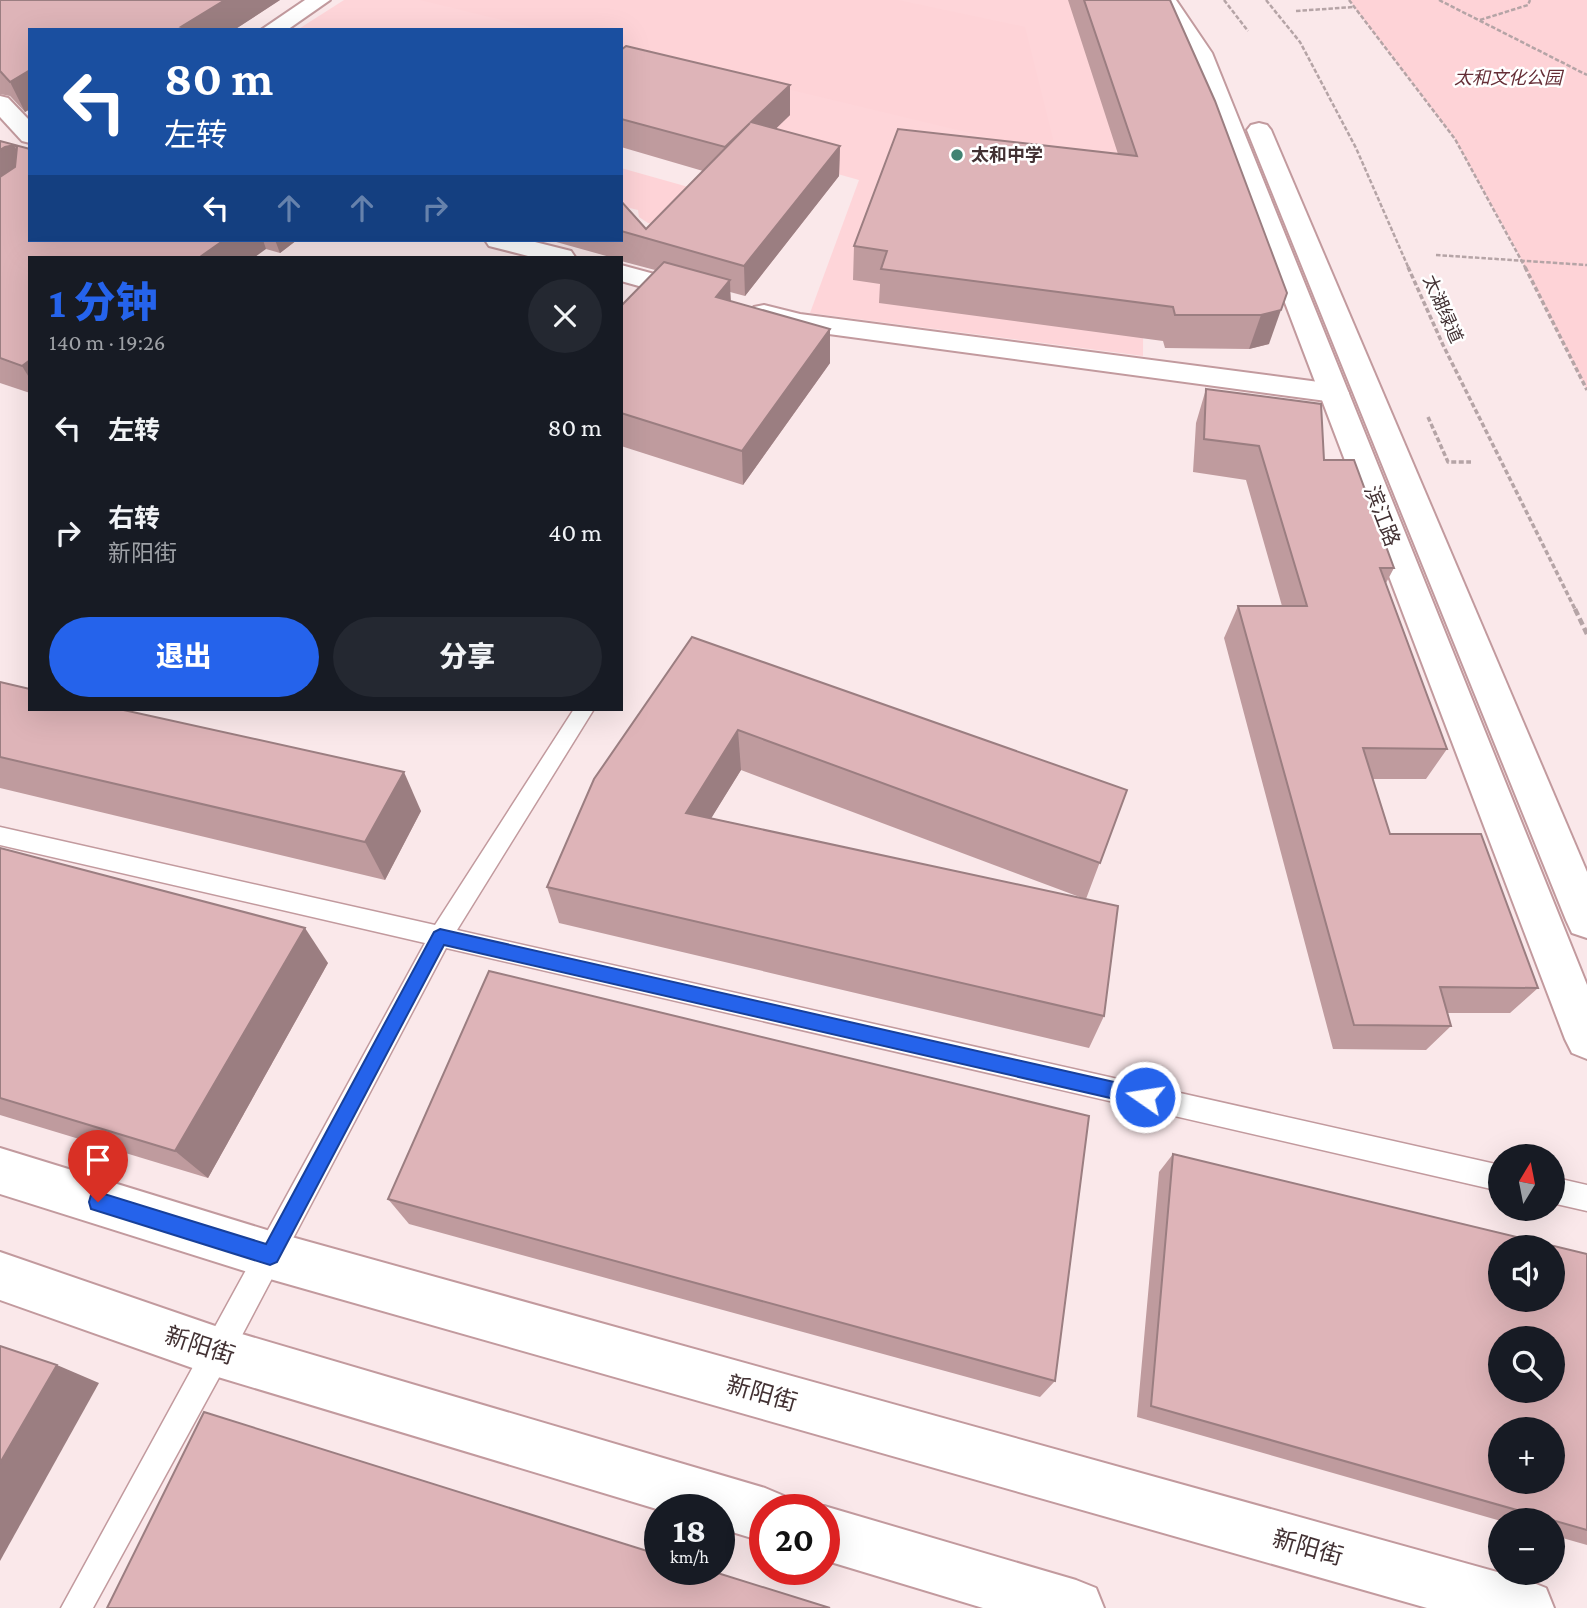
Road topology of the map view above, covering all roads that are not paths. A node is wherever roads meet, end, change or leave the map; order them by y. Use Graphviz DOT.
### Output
graph roads {
  1 [pos="320,0"];
  2 [pos="1166,0"];
  3 [pos="1191,0"];
  4 [pos="275,28"];
  5 [pos="28,105"];
  6 [pos="28,134"];
  7 [pos="506,242"];
  8 [pos="558,256"];
  9 [pos="623,275"];
  10 [pos="1334,393"];
  11 [pos="583,711"];
  12 [pos="0,836"];
  13 [pos="1587,920"];
  14 [pos="440,937"];
  15 [pos="1587,1039"];
  16 [pos="0,1171"];
  17 [pos="1488,1175"];
  18 [pos="1565,1193"];
  19 [pos="1587,1198"];
  20 [pos="270,1255"];
  21 [pos="0,1276"];
  22 [pos="218,1352"];
  23 [pos="749,1510"];
  24 [pos="840,1538"];
  25 [pos="76,1608"];
  26 [pos="1076,1608"];
  27 [pos="1526,1608"];
  1 -- 4 [label="main road"];
  2 -- 10 [label="main road, 滨江路"];
  3 -- 13 [label="main road, 滨江路"];
  5 -- 6 [label="main road"];
  7 -- 8 [label="main road"];
  9 -- 10 [label="main road"];
  10 -- 15 [label="main road, 滨江路"];
  11 -- 14 [label="lane"];
  12 -- 14 [label="lane"];
  14 -- 17 [label="lane"];
  14 -- 20 [label="lane"];
  16 -- 20 [label="main road, 新阳街"];
  18 -- 19 [label="lane"];
  20 -- 22 [label="lane"];
  20 -- 27 [label="main road, 新阳街"];
  21 -- 22 [label="main road, 新阳街"];
  22 -- 23 [label="main road, 新阳街"];
  22 -- 25 [label="lane"];
  24 -- 26 [label="main road"];
}
